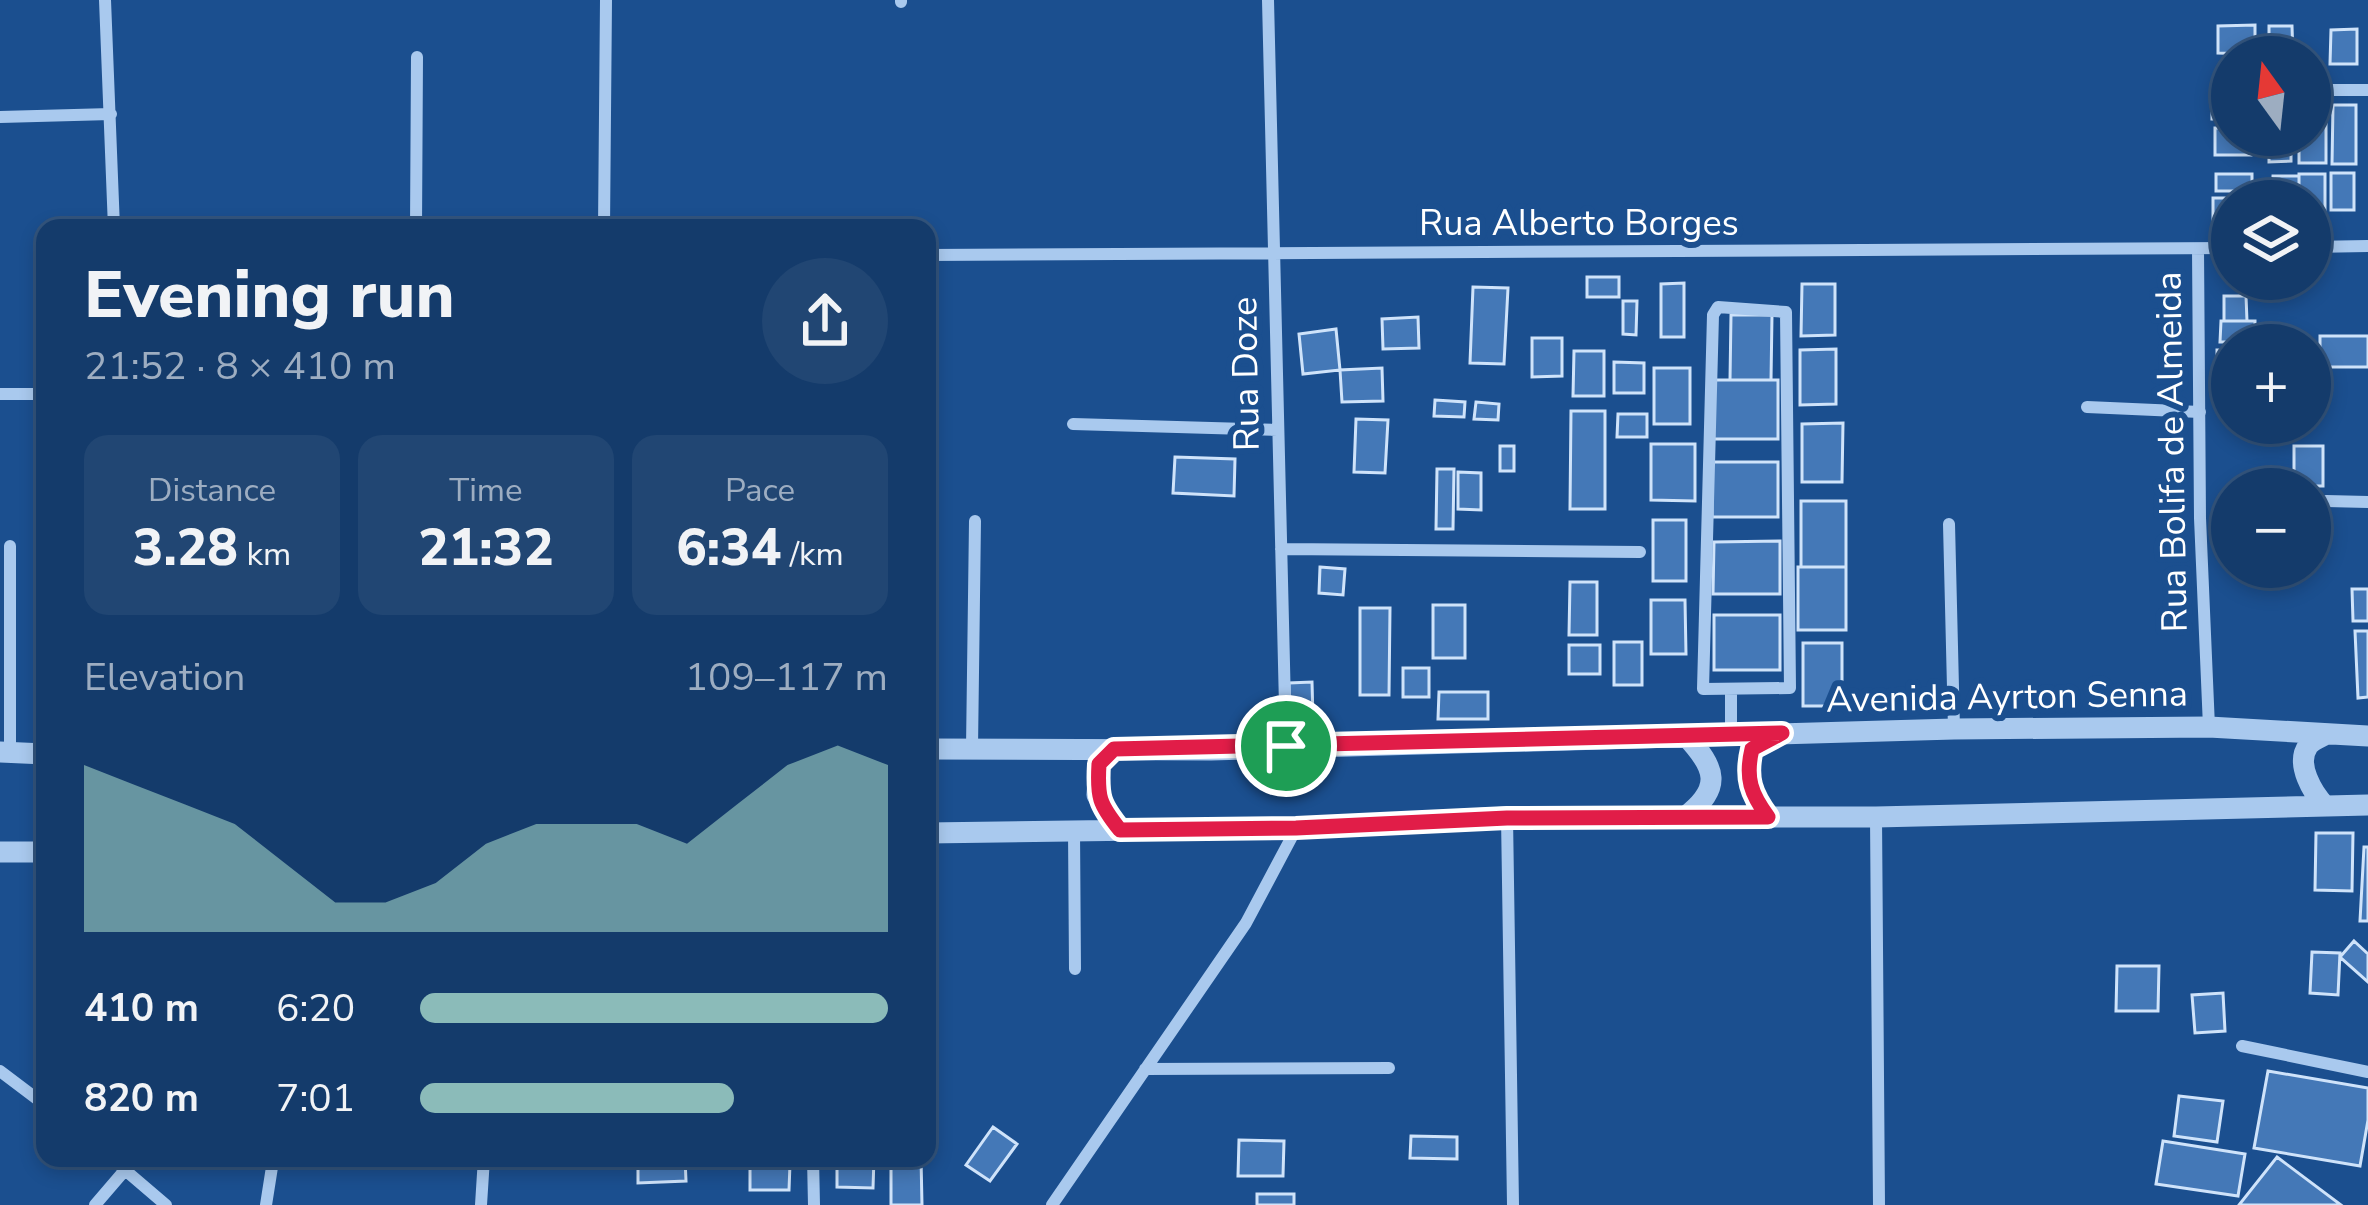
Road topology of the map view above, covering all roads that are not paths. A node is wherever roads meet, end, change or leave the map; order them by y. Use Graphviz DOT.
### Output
graph roads {
  1 [pos="105,0"];
  2 [pos="605,0"];
  3 [pos="1268,0"];
  4 [pos="417,57"];
  5 [pos="2331,90"];
  6 [pos="2368,90"];
  7 [pos="111,114"];
  8 [pos="0,117"];
  9 [pos="114,219"];
  10 [pos="416,219"];
  11 [pos="604,219"];
  12 [pos="2368,246"];
  13 [pos="2331,247"];
  14 [pos="2198,248"];
  15 [pos="2211,248"];
  16 [pos="936,255"];
  17 [pos="1273,255"];
  18 [pos="0,394"];
  19 [pos="36,394"];
  20 [pos="2087,407"];
  21 [pos="2200,412"];
  22 [pos="1073,424"];
  23 [pos="1277,430"];
  24 [pos="2331,501"];
  25 [pos="2368,502"];
  26 [pos="975,521"];
  27 [pos="1948,524"];
  28 [pos="10,546"];
  29 [pos="1281,549"];
  30 [pos="1640,551"];
  31 [pos="1731,691"];
  32 [pos="2209,727"];
  33 [pos="1954,729"];
  34 [pos="1782,733"];
  35 [pos="2326,734"];
  36 [pos="1731,735"];
  37 [pos="1686,736"];
  38 [pos="2368,736"];
  39 [pos="1286,746"];
  40 [pos="972,748"];
  41 [pos="936,749"];
  42 [pos="1114,749"];
  43 [pos="5,752"];
  44 [pos="36,754"];
  45 [pos="2368,805"];
  46 [pos="2325,806"];
  47 [pos="1685,817"];
  48 [pos="1768,817"];
  49 [pos="1876,817"];
  50 [pos="1507,818"];
  51 [pos="1296,828"];
  52 [pos="1074,830"];
  53 [pos="1120,830"];
  54 [pos="936,833"];
  55 [pos="0,852"];
  56 [pos="36,852"];
  57 [pos="1075,970"];
  58 [pos="2242,1046"];
  59 [pos="1389,1068"];
  60 [pos="1144,1069"];
  61 [pos="0,1071"];
  62 [pos="2368,1072"];
  63 [pos="36,1098"];
  64 [pos="121,1167"];
  65 [pos="272,1167"];
  66 [pos="483,1167"];
  67 [pos="813,1167"];
  68 [pos="124,1170"];
  69 [pos="95,1205"];
  70 [pos="166,1205"];
  71 [pos="266,1205"];
  72 [pos="481,1205"];
  73 [pos="814,1205"];
  74 [pos="1052,1205"];
  75 [pos="1513,1205"];
  76 [pos="1879,1205"];
  1 -- 7 [label="street"];
  2 -- 11 [label="street"];
  3 -- 17 [label="street, Rua Doze"];
  4 -- 10 [label="street"];
  5 -- 6 [label="street"];
  7 -- 8 [label="street"];
  7 -- 9 [label="street"];
  12 -- 13 [label="street"];
  14 -- 15 [label="street, Rua Alberto Borges"];
  14 -- 17 [label="street, Rua Alberto Borges"];
  14 -- 21 [label="street, Rua Bolifa de Almeida"];
  16 -- 17 [label="street, Rua Alberto Borges"];
  17 -- 23 [label="street, Rua Doze"];
  18 -- 19 [label="street"];
  20 -- 21 [label="street"];
  21 -- 32 [label="street, Rua Bolifa de Almeida"];
  22 -- 23 [label="street"];
  23 -- 29 [label="street, Rua Doze"];
  24 -- 25 [label="street"];
  26 -- 40 [label="street"];
  27 -- 33 [label="street"];
  28 -- 43 [label="street"];
  29 -- 30 [label="street"];
  29 -- 39 [label="street, Rua Doze"];
  31 -- 31 [label="street"];
  31 -- 36 [label="street"];
  32 -- 33 [label="street, Avenida Ayrton Senna"];
  32 -- 35 [label="street, Avenida Ayrton Senna"];
  33 -- 34 [label="street, Avenida Ayrton Senna"];
  34 -- 36 [label="street, Avenida Ayrton Senna"];
  34 -- 48 [label="street"];
  35 -- 38 [label="street, Avenida Ayrton Senna"];
  35 -- 46 [label="street"];
  36 -- 37 [label="street, Avenida Ayrton Senna"];
  37 -- 39 [label="street, Avenida Ayrton Senna"];
  37 -- 47 [label="street"];
  39 -- 42 [label="street, Avenida Ayrton Senna"];
  40 -- 41 [label="street, Avenida Ayrton Senna"];
  40 -- 42 [label="street, Avenida Ayrton Senna"];
  42 -- 53 [label="street"];
  43 -- 44 [label="street"];
  45 -- 46 [label="street"];
  46 -- 49 [label="street"];
  47 -- 48 [label="street"];
  47 -- 50 [label="street"];
  48 -- 49 [label="street"];
  49 -- 76 [label="street"];
  50 -- 51 [label="street"];
  50 -- 75 [label="street"];
  51 -- 53 [label="street"];
  51 -- 60 [label="street"];
  52 -- 53 [label="street"];
  52 -- 54 [label="street"];
  52 -- 57 [label="street"];
  55 -- 56 [label="street"];
  58 -- 62 [label="street"];
  59 -- 60 [label="street"];
  60 -- 74 [label="street"];
  61 -- 63 [label="street"];
  64 -- 68 [label="street"];
  65 -- 71 [label="street"];
  66 -- 72 [label="street"];
  67 -- 73 [label="street"];
  68 -- 69 [label="street"];
  68 -- 70 [label="street"];
}
